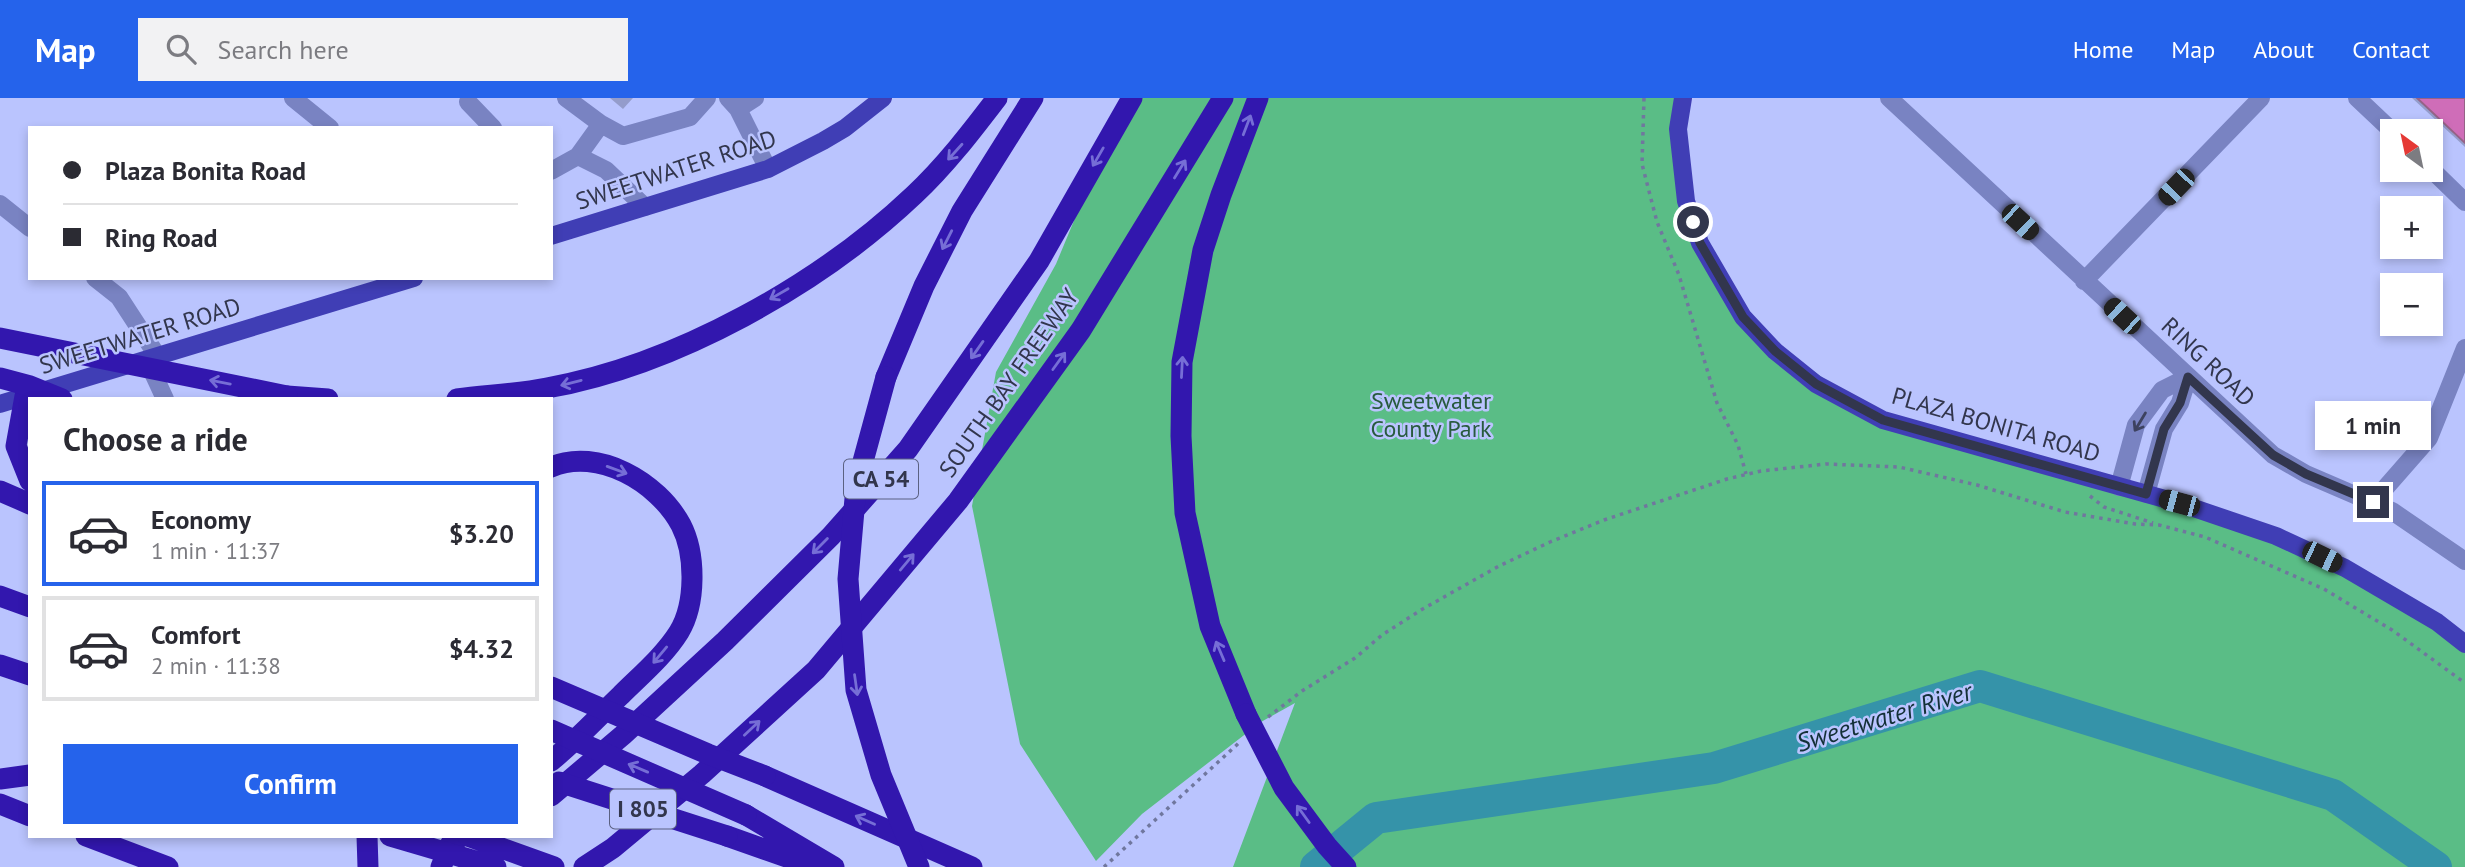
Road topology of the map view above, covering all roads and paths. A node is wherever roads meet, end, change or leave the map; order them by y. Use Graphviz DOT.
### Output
graph roads {
  1 [pos="293,98"];
  2 [pos="566,98"];
  3 [pos="707,98"];
  4 [pos="755,98"];
  5 [pos="883,98"];
  6 [pos="997,98"];
  7 [pos="1033,98"];
  8 [pos="1132,98"];
  9 [pos="1223,98"];
  10 [pos="1258,98"];
  11 [pos="1644,98"];
  12 [pos="1683,98"];
  13 [pos="1889,98"];
  14 [pos="2261,98"];
  15 [pos="2357,98"];
  16 [pos="468,102"];
  17 [pos="733,103"];
  18 [pos="2380,120"];
  19 [pos="601,124"];
  20 [pos="328,126"];
  21 [pos="491,126"];
  22 [pos="578,156"];
  23 [pos="768,169"];
  24 [pos="553,170"];
  25 [pos="2443,181"];
  26 [pos="2465,202"];
  27 [pos="0,204"];
  28 [pos="645,207"];
  29 [pos="28,226"];
  30 [pos="553,235"];
  31 [pos="98,280"];
  32 [pos="408,280"];
  33 [pos="2084,281"];
  34 [pos="0,338"];
  35 [pos="2465,348"];
  36 [pos="153,359"];
  37 [pos="2188,377"];
  38 [pos="0,378"];
  39 [pos="25,396"];
  40 [pos="57,397"];
  41 [pos="164,397"];
  42 [pos="301,397"];
  43 [pos="473,397"];
  44 [pos="0,404"];
  45 [pos="553,466"];
  46 [pos="2067,472"];
  47 [pos="1746,474"];
  48 [pos="28,476"];
  49 [pos="2119,487"];
  50 [pos="0,491"];
  51 [pos="2146,494"];
  52 [pos="2373,502"];
  53 [pos="28,503"];
  54 [pos="2159,525"];
  55 [pos="2465,561"];
  56 [pos="0,596"];
  57 [pos="28,606"];
  58 [pos="2465,644"];
  59 [pos="0,665"];
  60 [pos="28,674"];
  61 [pos="2465,683"];
  62 [pos="553,688"];
  63 [pos="1254,718"];
  64 [pos="553,731"];
  65 [pos="1245,737"];
  66 [pos="553,759"];
  67 [pos="702,774"];
  68 [pos="28,775"];
  69 [pos="0,779"];
  70 [pos="553,781"];
  71 [pos="553,794"];
  72 [pos="0,804"];
  73 [pos="28,815"];
  74 [pos="91,838"];
  75 [pos="367,838"];
  76 [pos="397,838"];
  77 [pos="459,838"];
  78 [pos="474,838"];
  79 [pos="494,838"];
  80 [pos="168,867"];
  81 [pos="368,867"];
  82 [pos="442,867"];
  83 [pos="454,867"];
  84 [pos="496,867"];
  85 [pos="554,867"];
  86 [pos="584,867"];
  87 [pos="611,867"];
  88 [pos="815,867"];
  89 [pos="834,867"];
  90 [pos="919,867"];
  91 [pos="972,867"];
  92 [pos="1104,867"];
  93 [pos="1346,867"];
  1 -- 20 [label="street"];
  2 -- 19 [label="street"];
  3 -- 19 [label="street"];
  4 -- 17 [label="street"];
  5 -- 23 [label="main road, SWEETWATER ROAD"];
  6 -- 43 [label="highway, one-way"];
  7 -- 90 [label="highway, one-way, bridge"];
  8 -- 71 [label="highway, SOUTH BAY FREEWAY / CA 54, one-way"];
  67 -- 9 [label="highway, SOUTH BAY FREEWAY / CA 54, one-way"];
  63 -- 10 [label="highway, one-way"];
  11 -- 47 [label="path"];
  12 -- 46 [label="main road, PLAZA BONITA ROAD"];
  13 -- 33 [label="street, RING ROAD"];
  14 -- 33 [label="street"];
  15 -- 18 [label="street"];
  16 -- 21 [label="street"];
  17 -- 23 [label="street"];
  19 -- 22 [label="street"];
  22 -- 24 [label="street"];
  22 -- 28 [label="street"];
  23 -- 28 [label="main road, SWEETWATER ROAD"];
  25 -- 26 [label="street"];
  27 -- 29 [label="street"];
  28 -- 30 [label="main road, SWEETWATER ROAD"];
  31 -- 36 [label="street"];
  32 -- 36 [label="main road, SWEETWATER ROAD"];
  33 -- 37 [label="street, RING ROAD"];
  42 -- 34 [label="highway, one-way, bridge"];
  35 -- 52 [label="street"];
  36 -- 39 [label="main road, SWEETWATER ROAD"];
  36 -- 41 [label="street"];
  37 -- 49 [label="street, one-way"];
  37 -- 51 [label="street"];
  37 -- 52 [label="street, RING ROAD"];
  38 -- 40 [label="highway, bridge"];
  39 -- 44 [label="main road, SWEETWATER ROAD"];
  39 -- 48 [label="highway"];
  45 -- 66 [label="highway, one-way"];
  46 -- 49 [label="main road, PLAZA BONITA ROAD"];
  46 -- 54 [label="path"];
  47 -- 54 [label="path"];
  47 -- 63 [label="path"];
  49 -- 51 [label="main road, PLAZA BONITA ROAD"];
  50 -- 53 [label="highway"];
  51 -- 58 [label="main road, PLAZA BONITA ROAD"];
  52 -- 55 [label="street, RING ROAD"];
  54 -- 61 [label="path"];
  56 -- 57 [label="highway"];
  59 -- 60 [label="highway"];
  91 -- 62 [label="highway, one-way, bridge"];
  93 -- 63 [label="highway, one-way, bridge"];
  89 -- 64 [label="highway, one-way, bridge"];
  65 -- 92 [label="path"];
  67 -- 86 [label="highway, SOUTH BAY FREEWAY / CA 54"];
  67 -- 87 [label="highway"];
  68 -- 69 [label="highway"];
  70 -- 88 [label="highway, I 805, bridge"];
  72 -- 73 [label="highway"];
  74 -- 80 [label="highway"];
  75 -- 81 [label="highway"];
  76 -- 84 [label="highway, bridge"];
  77 -- 82 [label="highway"];
  78 -- 85 [label="highway, bridge"];
  79 -- 83 [label="highway"];
}
